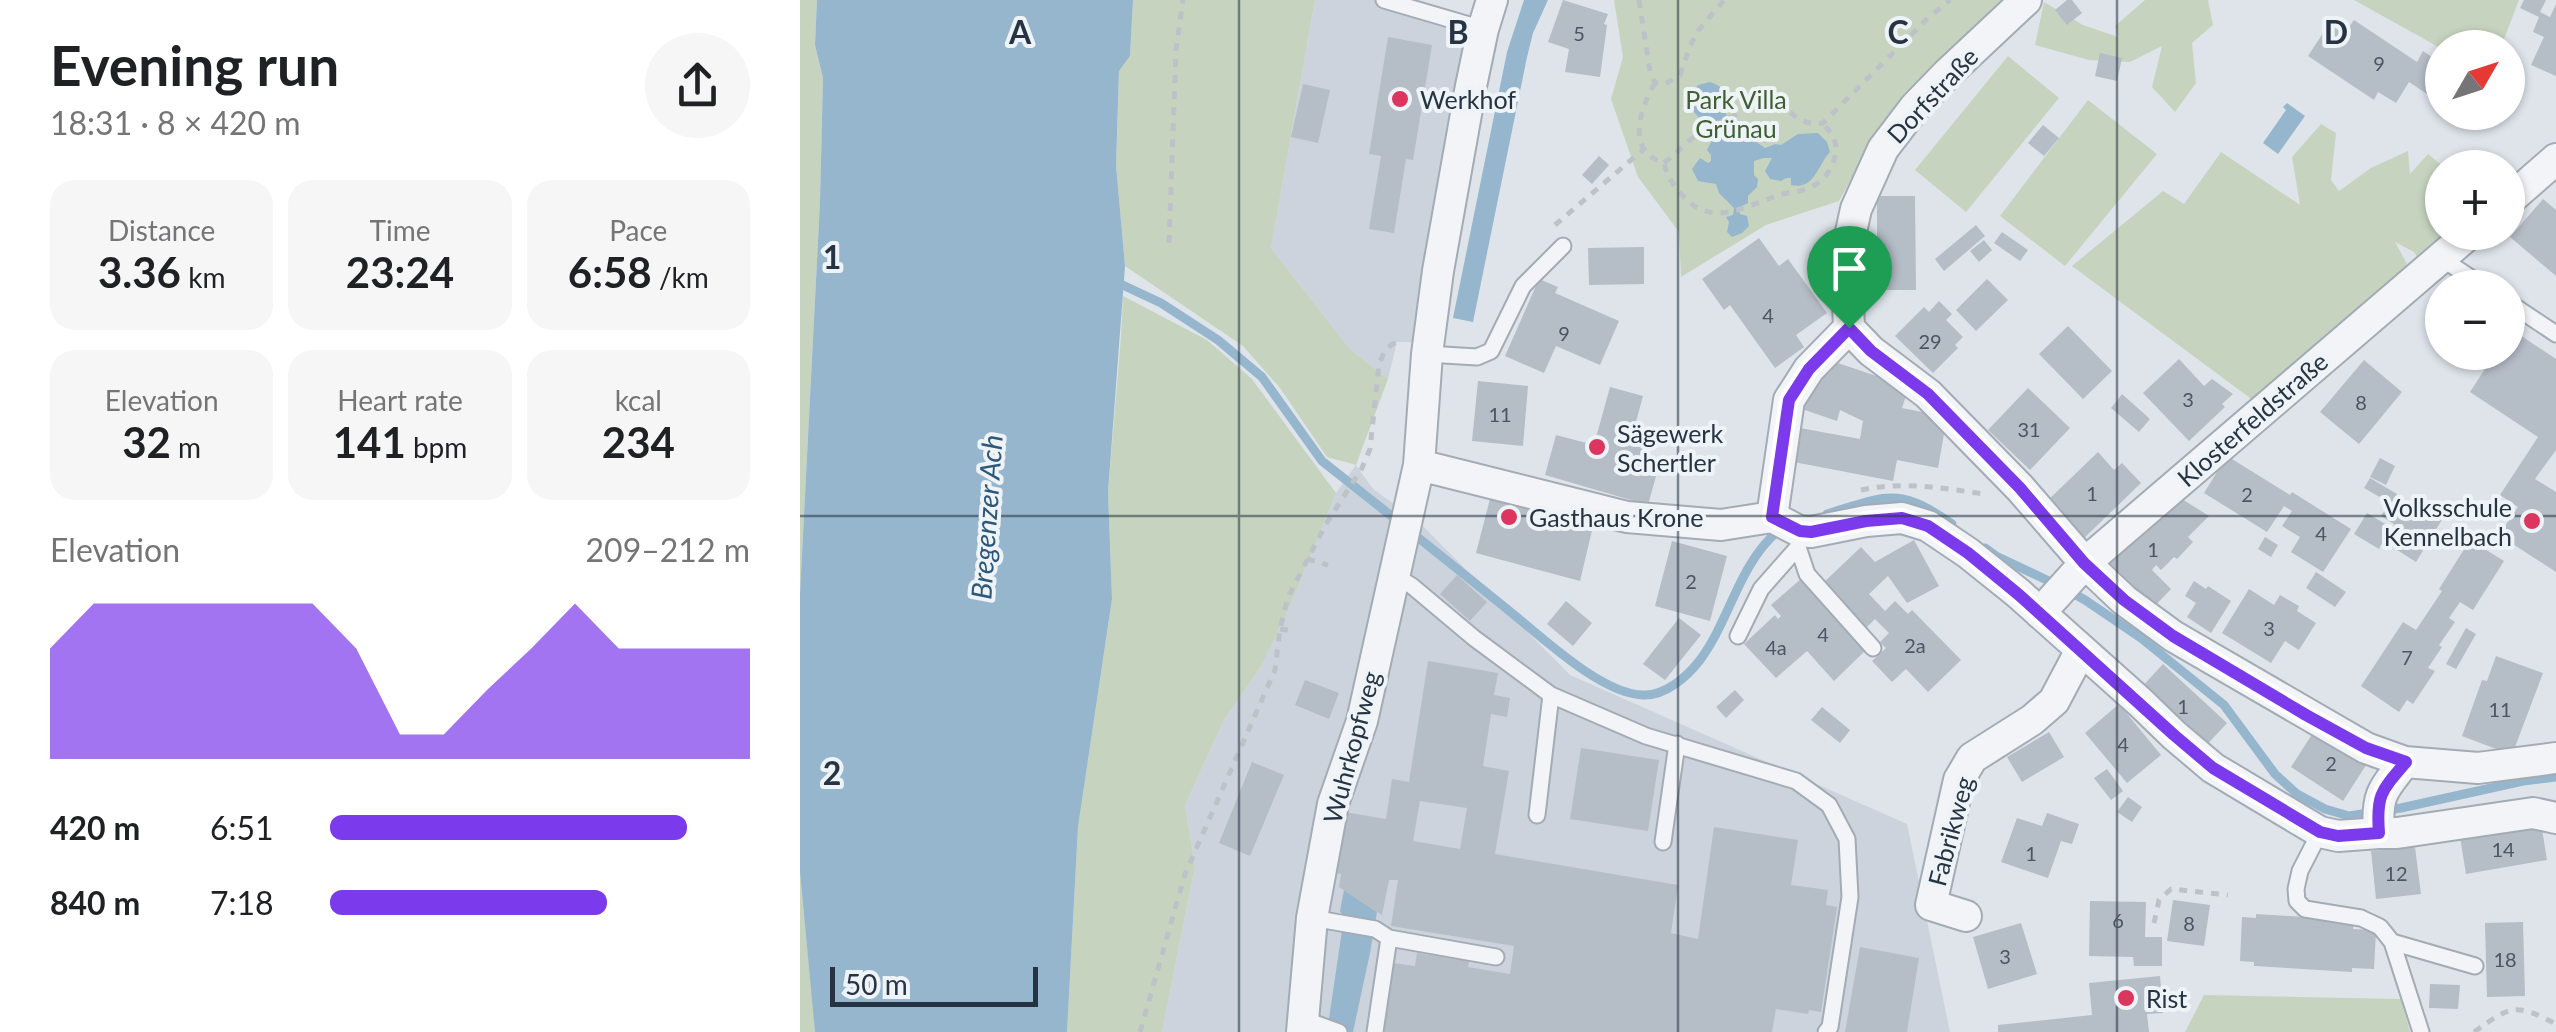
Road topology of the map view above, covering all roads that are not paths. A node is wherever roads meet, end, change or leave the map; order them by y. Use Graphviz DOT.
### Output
graph roads {
  1 [pos="1384,0"];
  2 [pos="2026,0"];
  3 [pos="1488,14"];
  4 [pos="2552,170"];
  5 [pos="2525,189"];
  6 [pos="1563,246"];
  7 [pos="2450,250"];
  8 [pos="2441,258"];
  9 [pos="2459,270"];
  10 [pos="2525,313"];
  11 [pos="1849,328"];
  12 [pos="2556,334"];
  13 [pos="1428,348"];
  14 [pos="1419,465"];
  15 [pos="1787,529"];
  16 [pos="1397,560"];
  17 [pos="2080,567"];
  18 [pos="2044,608"];
  19 [pos="1738,636"];
  20 [pos="1874,648"];
  21 [pos="2081,650"];
  22 [pos="1552,695"];
  23 [pos="1676,744"];
  24 [pos="2556,758"];
  25 [pos="2406,762"];
  26 [pos="1537,815"];
  27 [pos="2378,818"];
  28 [pos="2556,818"];
  29 [pos="2320,832"];
  30 [pos="1664,842"];
  31 [pos="1966,916"];
  32 [pos="1325,920"];
  33 [pos="1382,934"];
  34 [pos="2392,942"];
  35 [pos="1496,957"];
  36 [pos="2475,966"];
  37 [pos="1309,1026"];
  38 [pos="1338,1032"];
  39 [pos="1374,1032"];
  40 [pos="1826,1032"];
  41 [pos="2422,1032"];
  1 -- 3 [label="lane"];
  2 -- 11 [label="street, Dorfstraße"];
  3 -- 13 [label="street, Wuhrkopfweg"];
  4 -- 5 [label="street"];
  6 -- 13 [label="lane"];
  7 -- 8 [label="street, Klosterfeldstraße"];
  8 -- 9 [label="lane"];
  8 -- 17 [label="street, Klosterfeldstraße"];
  10 -- 12 [label="lane"];
  11 -- 15 [label="street"];
  11 -- 17 [label="street"];
  13 -- 14 [label="street, Wuhrkopfweg"];
  14 -- 15 [label="street"];
  14 -- 16 [label="street, Wuhrkopfweg"];
  15 -- 18 [label="street"];
  15 -- 19 [label="lane"];
  15 -- 20 [label="lane"];
  16 -- 22 [label="lane"];
  16 -- 32 [label="street, Wuhrkopfweg"];
  17 -- 18 [label="street, Klosterfeldstraße"];
  17 -- 25 [label="street"];
  18 -- 21 [label="street"];
  21 -- 29 [label="street"];
  21 -- 31 [label="street, Fabrikweg"];
  22 -- 23 [label="lane"];
  22 -- 26 [label="lane"];
  23 -- 30 [label="lane"];
  23 -- 40 [label="lane"];
  24 -- 25 [label="street"];
  25 -- 27 [label="street"];
  27 -- 28 [label="street"];
  27 -- 29 [label="street"];
  29 -- 34 [label="lane"];
  32 -- 33 [label="lane"];
  32 -- 37 [label="street, Wuhrkopfweg"];
  33 -- 35 [label="lane"];
  33 -- 39 [label="lane"];
  34 -- 36 [label="lane"];
  34 -- 41 [label="lane"];
  37 -- 38 [label="lane"];
}
